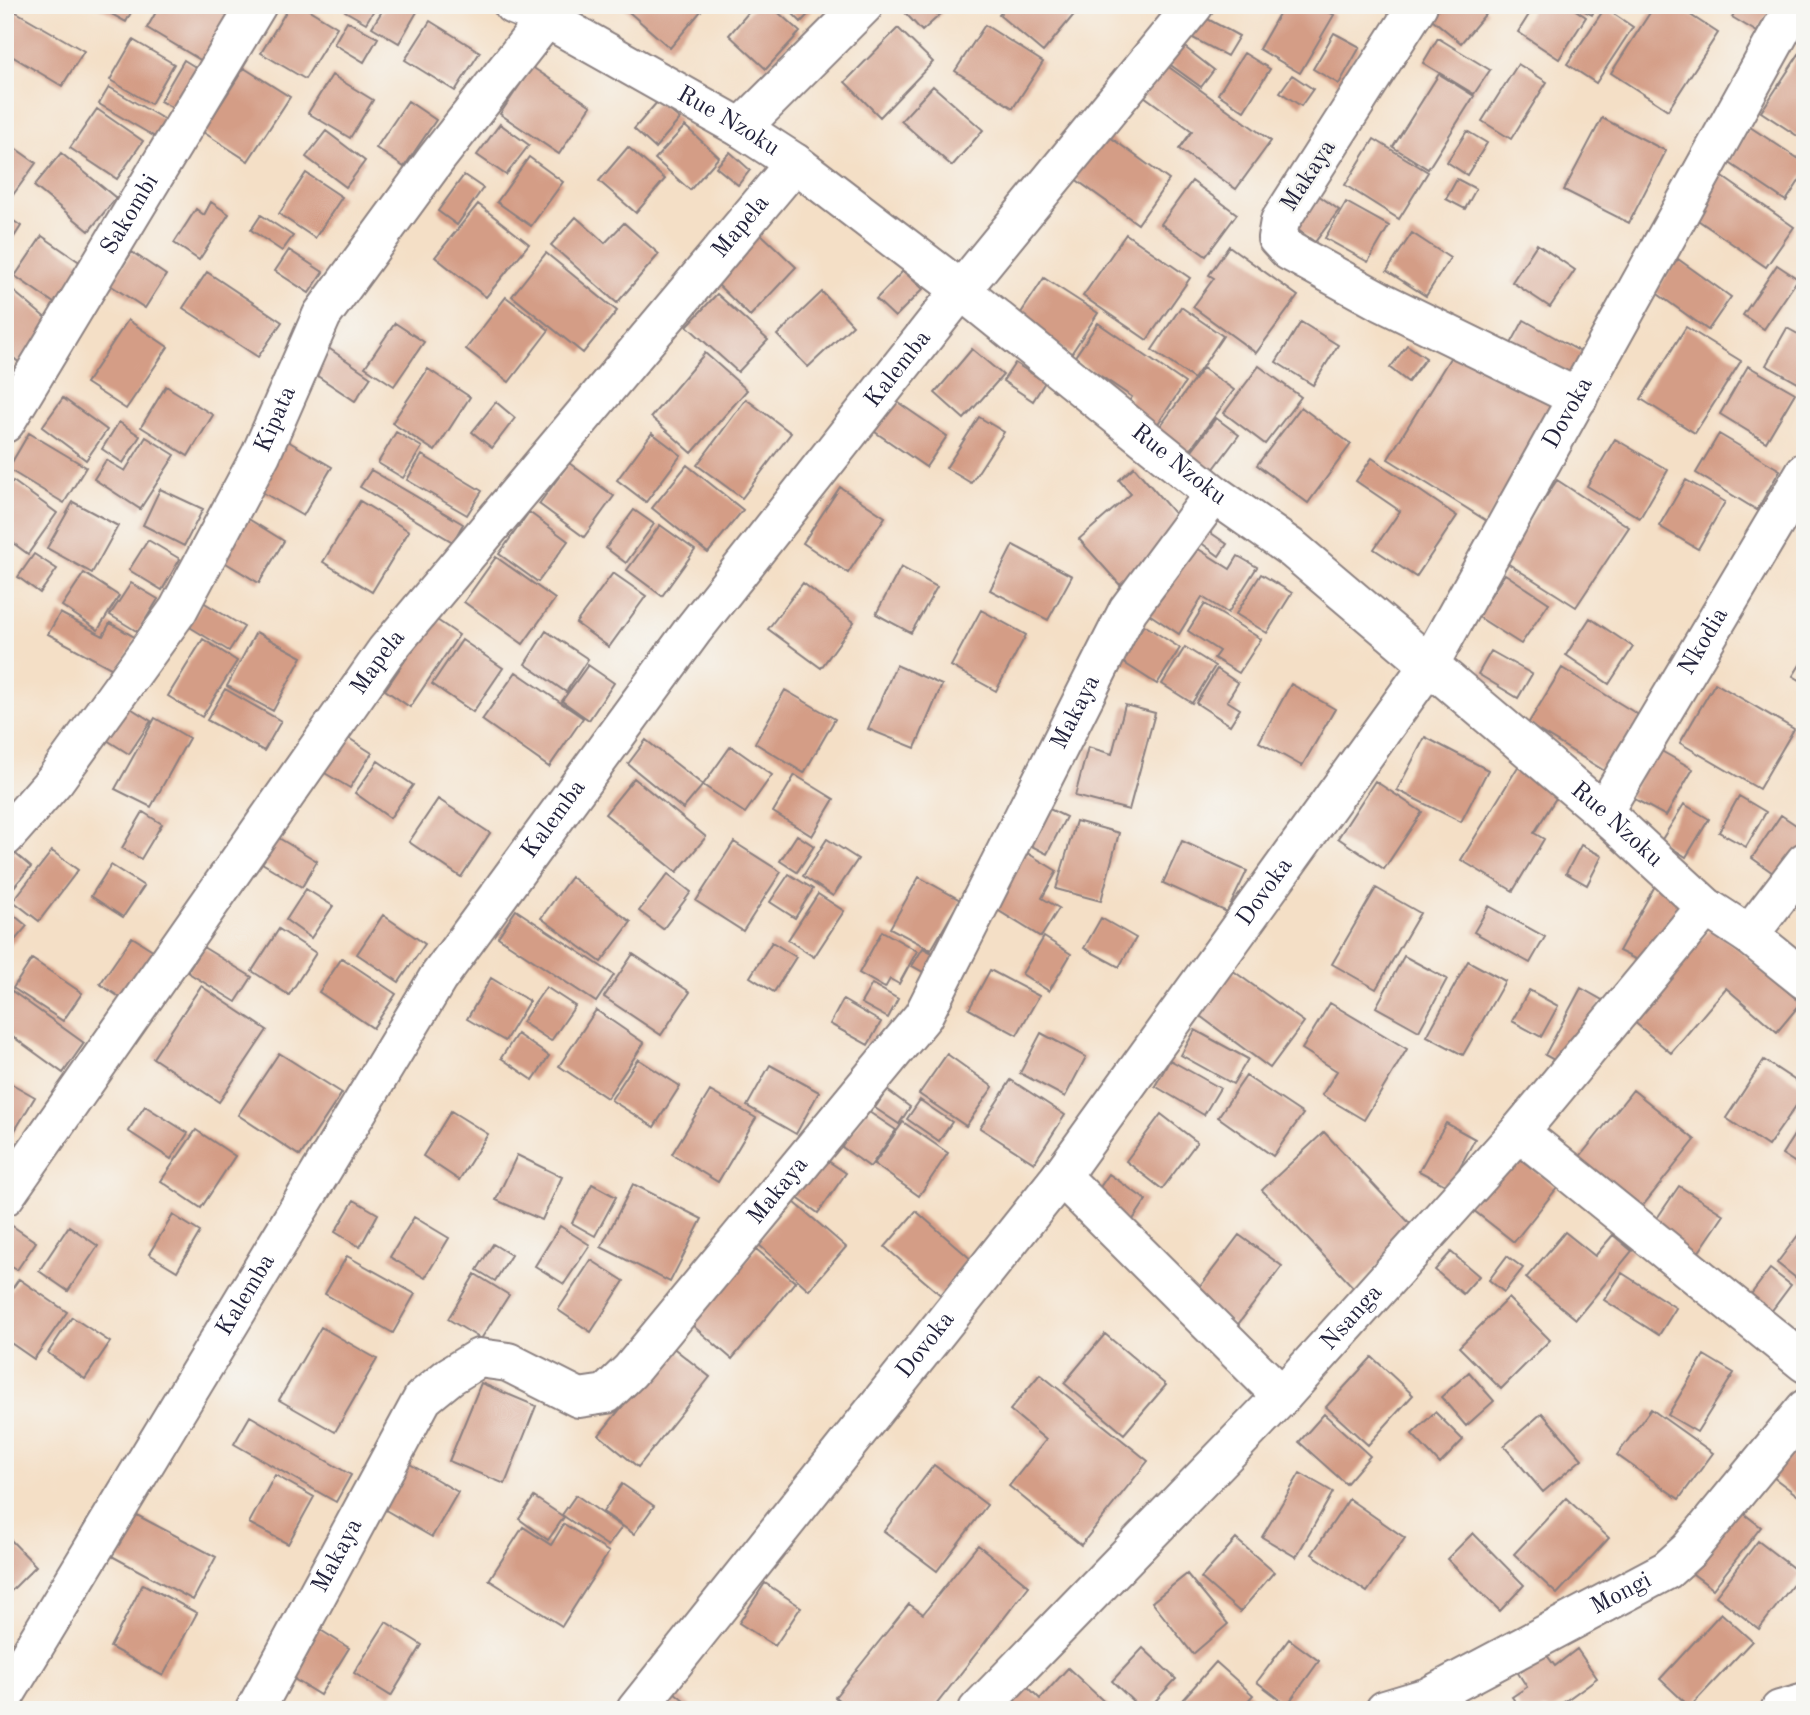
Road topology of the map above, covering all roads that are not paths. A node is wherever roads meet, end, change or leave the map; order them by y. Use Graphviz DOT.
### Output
graph roads {
  1 [pos="257,5"];
  2 [pos="864,5"];
  3 [pos="1194,5"];
  4 [pos="1418,5"];
  5 [pos="1795,5"];
  6 [pos="539,10"];
  7 [pos="741,128"];
  8 [pos="794,163"];
  9 [pos="961,290"];
  10 [pos="1578,398"];
  11 [pos="5,423"];
  12 [pos="1805,472"];
  13 [pos="1213,494"];
  14 [pos="1429,665"];
  15 [pos="1603,812"];
  16 [pos="5,837"];
  17 [pos="1805,862"];
  18 [pos="1706,907"];
  19 [pos="1749,935"];
  20 [pos="1805,980"];
  21 [pos="1519,1132"];
  22 [pos="1061,1177"];
  23 [pos="5,1196"];
  24 [pos="1805,1363"];
  25 [pos="1282,1396"];
  26 [pos="1805,1409"];
  27 [pos="5,1695"];
  28 [pos="1805,1703"];
  29 [pos="255,1710"];
  30 [pos="636,1710"];
  31 [pos="978,1710"];
  32 [pos="1385,1710"];
  33 [pos="1780,1710"];
  1 -- 11 [label="street, Sakombi"];
  2 -- 7 [label="street"];
  3 -- 9 [label="street, Kalemba"];
  4 -- 10 [label="street, Makaya"];
  5 -- 10 [label="street, Dovoka"];
  6 -- 7 [label="street, Rue Nzoku"];
  6 -- 16 [label="street, Kipata"];
  7 -- 8 [label="street, Rue Nzoku"];
  8 -- 9 [label="street, Rue Nzoku"];
  8 -- 23 [label="street, Mapela"];
  9 -- 13 [label="street, Rue Nzoku"];
  9 -- 27 [label="street, Kalemba"];
  10 -- 14 [label="street, Dovoka"];
  12 -- 15 [label="street, Nkodia"];
  13 -- 14 [label="street, Rue Nzoku"];
  13 -- 29 [label="street, Makaya"];
  14 -- 15 [label="street, Rue Nzoku"];
  14 -- 22 [label="street, Dovoka"];
  15 -- 18 [label="street, Rue Nzoku"];
  17 -- 19 [label="street"];
  18 -- 19 [label="street, Rue Nzoku"];
  18 -- 21 [label="street, Nsanga"];
  19 -- 20 [label="street, Rue Nzoku"];
  21 -- 24 [label="street"];
  21 -- 25 [label="street, Nsanga"];
  22 -- 25 [label="street"];
  22 -- 30 [label="street, Dovoka"];
  25 -- 31 [label="street, Nsanga"];
  26 -- 32 [label="street, Mongi"];
  28 -- 33 [label="street"];
}
